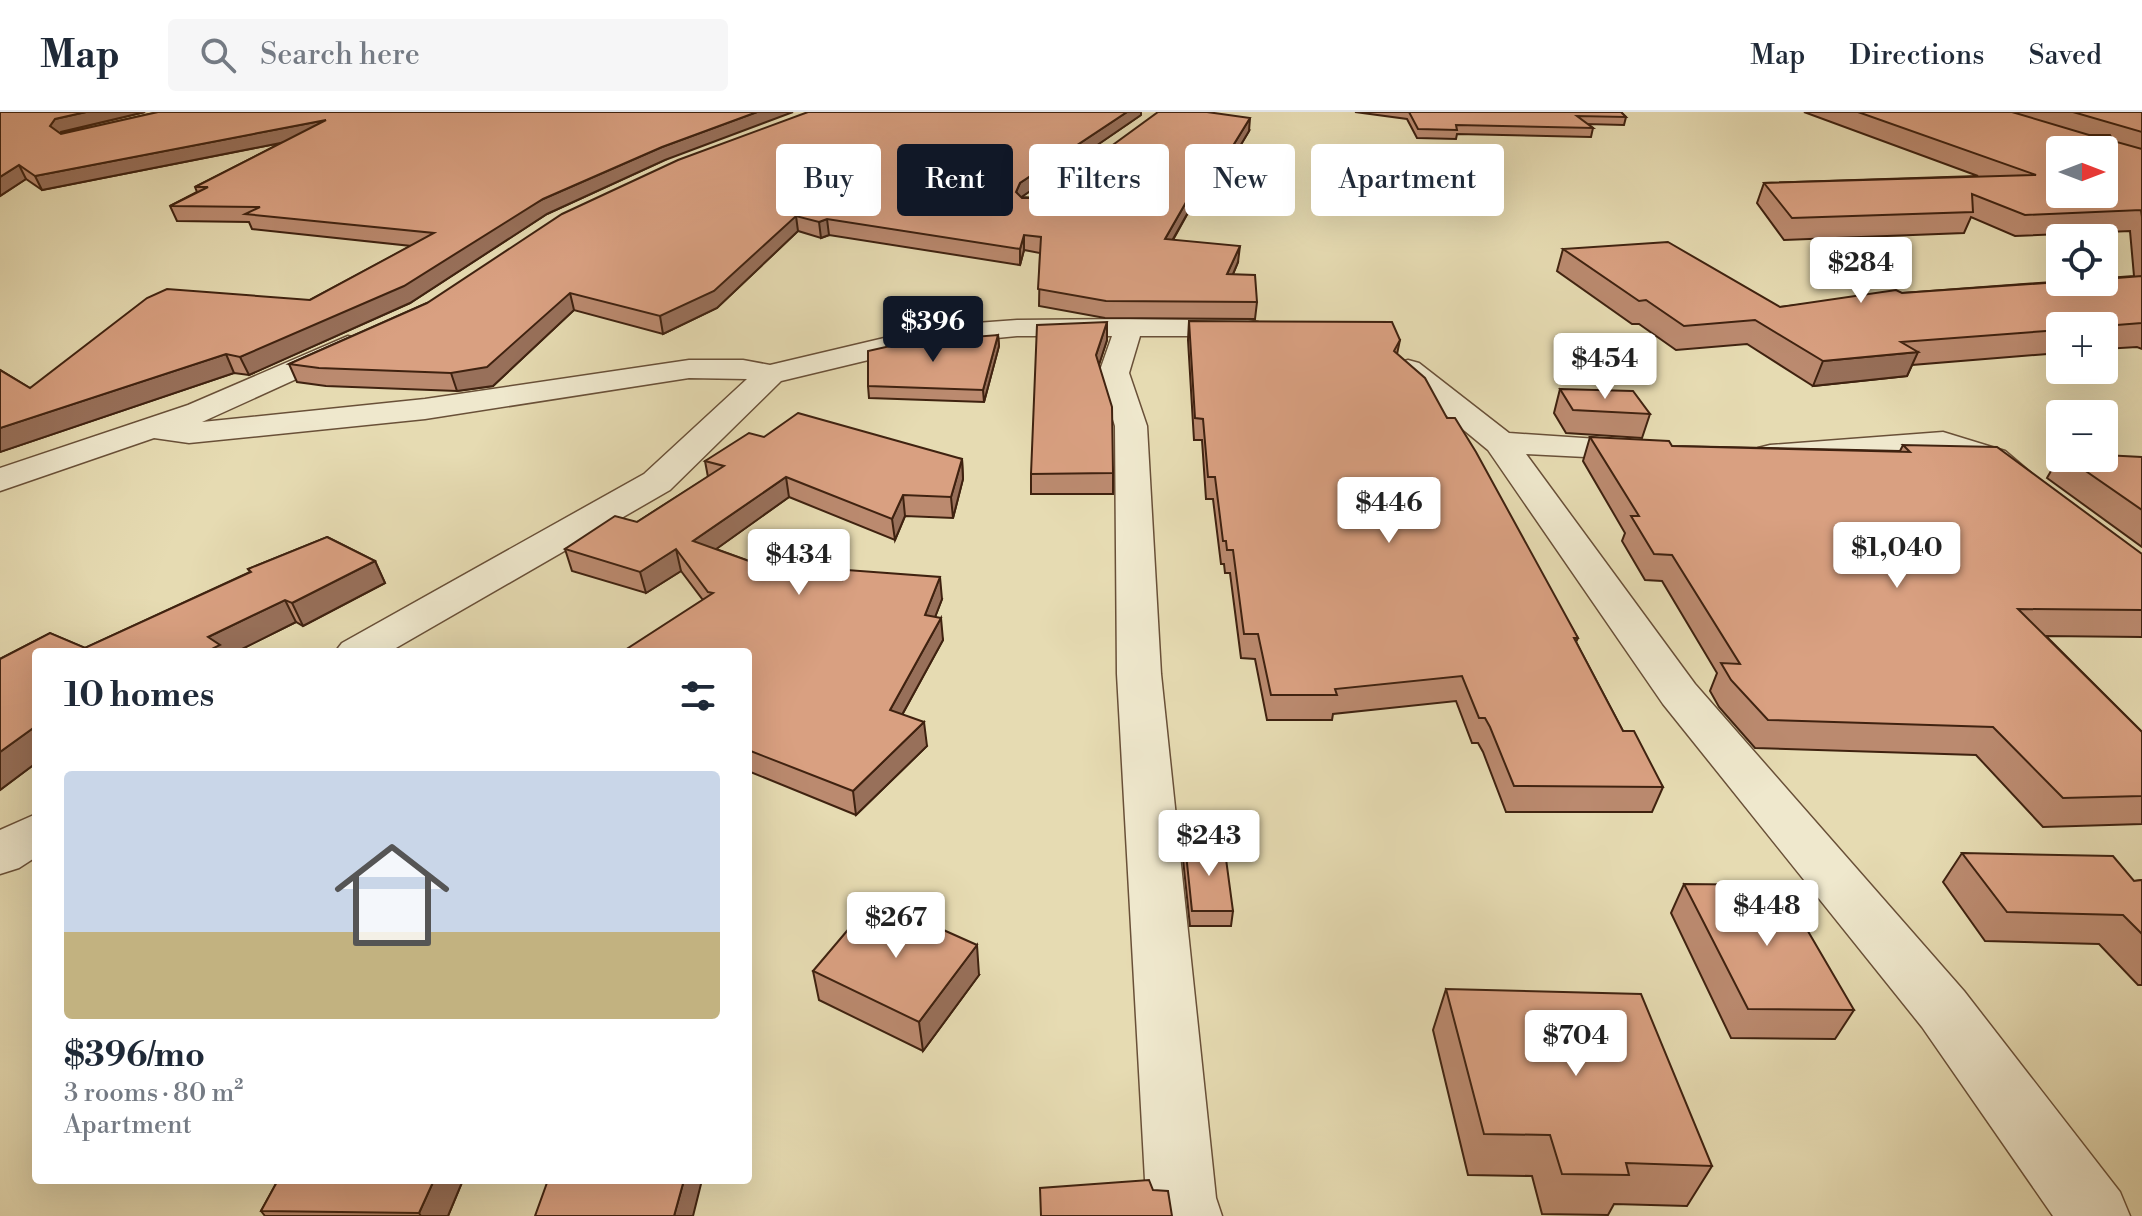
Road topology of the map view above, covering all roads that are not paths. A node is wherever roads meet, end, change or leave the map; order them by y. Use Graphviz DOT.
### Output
graph roads {
  1 [pos="1129,327"];
  2 [pos="1271,328"];
  3 [pos="365,337"];
  4 [pos="1408,369"];
  5 [pos="770,374"];
  6 [pos="152,428"];
  7 [pos="1500,443"];
  8 [pos="1670,453"];
  9 [pos="1738,457"];
  10 [pos="0,480"];
  11 [pos="2039,491"];
  12 [pos="364,648"];
  13 [pos="32,835"];
  14 [pos="0,854"];
  15 [pos="1187,1216"];
  16 [pos="2095,1216"];
  1 -- 2 [label="street"];
  1 -- 5 [label="street"];
  1 -- 15 [label="street"];
  3 -- 6 [label="street"];
  4 -- 7 [label="street"];
  5 -- 6 [label="street"];
  5 -- 12 [label="street"];
  6 -- 10 [label="street"];
  7 -- 8 [label="street"];
  7 -- 16 [label="street"];
  9 -- 11 [label="street"];
  13 -- 14 [label="street"];
}
